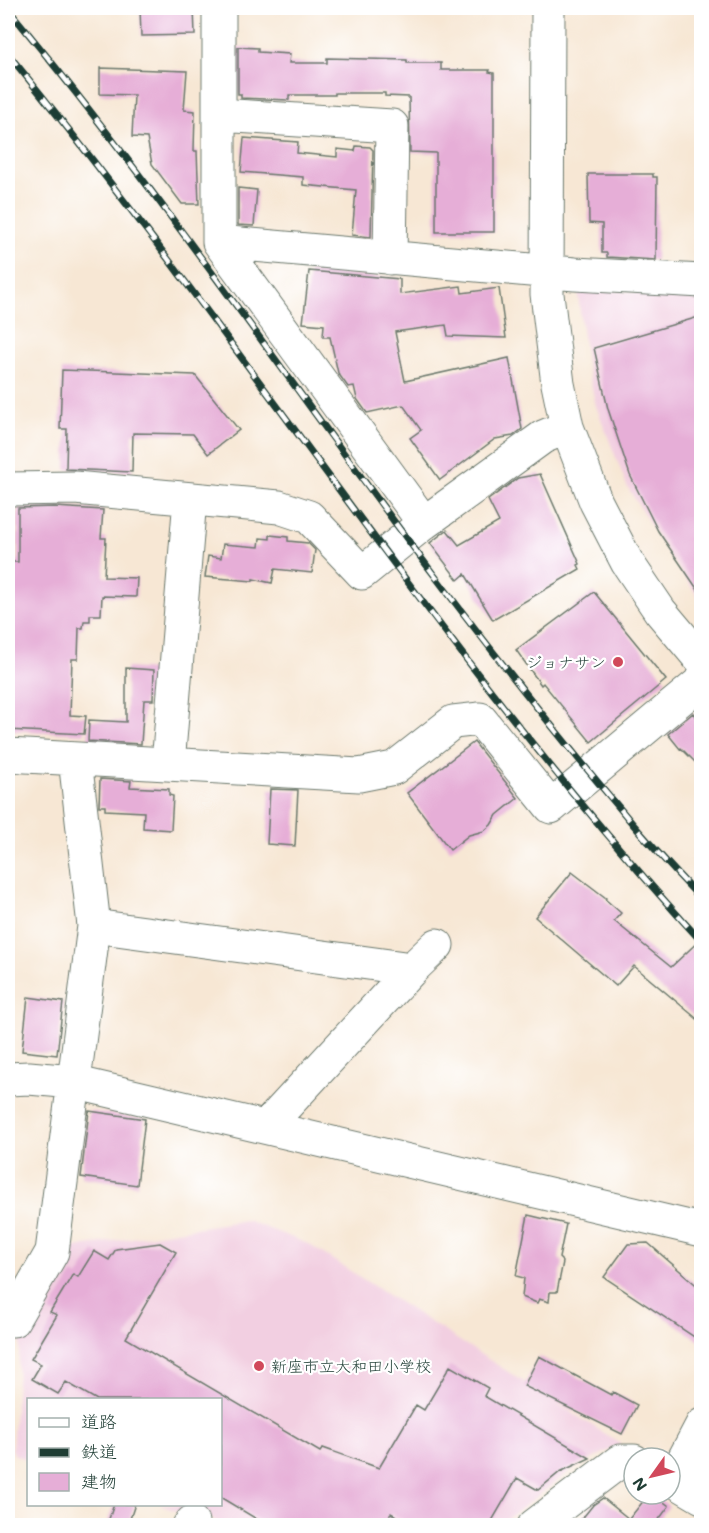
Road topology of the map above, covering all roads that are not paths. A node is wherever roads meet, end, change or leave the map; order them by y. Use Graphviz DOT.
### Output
graph roads {
  1 [pos="219,8"];
  2 [pos="548,8"];
  3 [pos="219,115"];
  4 [pos="219,242"];
  5 [pos="390,258"];
  6 [pos="547,272"];
  7 [pos="702,281"];
  8 [pos="567,427"];
  9 [pos="8,489"];
  10 [pos="190,499"];
  11 [pos="424,523"];
  12 [pos="702,661"];
  13 [pos="702,681"];
  14 [pos="8,755"];
  15 [pos="75,759"];
  16 [pos="168,764"];
  17 [pos="94,926"];
  18 [pos="437,945"];
  19 [pos="412,969"];
  20 [pos="8,1079"];
  21 [pos="73,1082"];
  22 [pos="266,1127"];
  23 [pos="702,1230"];
  24 [pos="8,1320"];
  25 [pos="702,1425"];
  26 [pos="622,1461"];
  27 [pos="682,1461"];
  28 [pos="682,1485"];
  29 [pos="702,1497"];
  30 [pos="534,1526"];
  1 -- 3 [label="street"];
  2 -- 6 [label="street"];
  3 -- 4 [label="street"];
  3 -- 5 [label="street"];
  4 -- 5 [label="street"];
  4 -- 11 [label="street"];
  5 -- 6 [label="street"];
  6 -- 7 [label="street"];
  6 -- 8 [label="street"];
  8 -- 11 [label="street"];
  8 -- 12 [label="street"];
  9 -- 10 [label="street"];
  10 -- 11 [label="street"];
  10 -- 16 [label="street"];
  13 -- 16 [label="street"];
  14 -- 15 [label="street"];
  15 -- 16 [label="street"];
  15 -- 17 [label="street"];
  17 -- 19 [label="street"];
  17 -- 21 [label="street"];
  18 -- 19 [label="street"];
  19 -- 22 [label="street"];
  20 -- 21 [label="street"];
  21 -- 22 [label="street"];
  21 -- 24 [label="street"];
  22 -- 23 [label="street"];
  25 -- 27 [label="street"];
  26 -- 30 [label="street"];
  28 -- 29 [label="street"];
}
